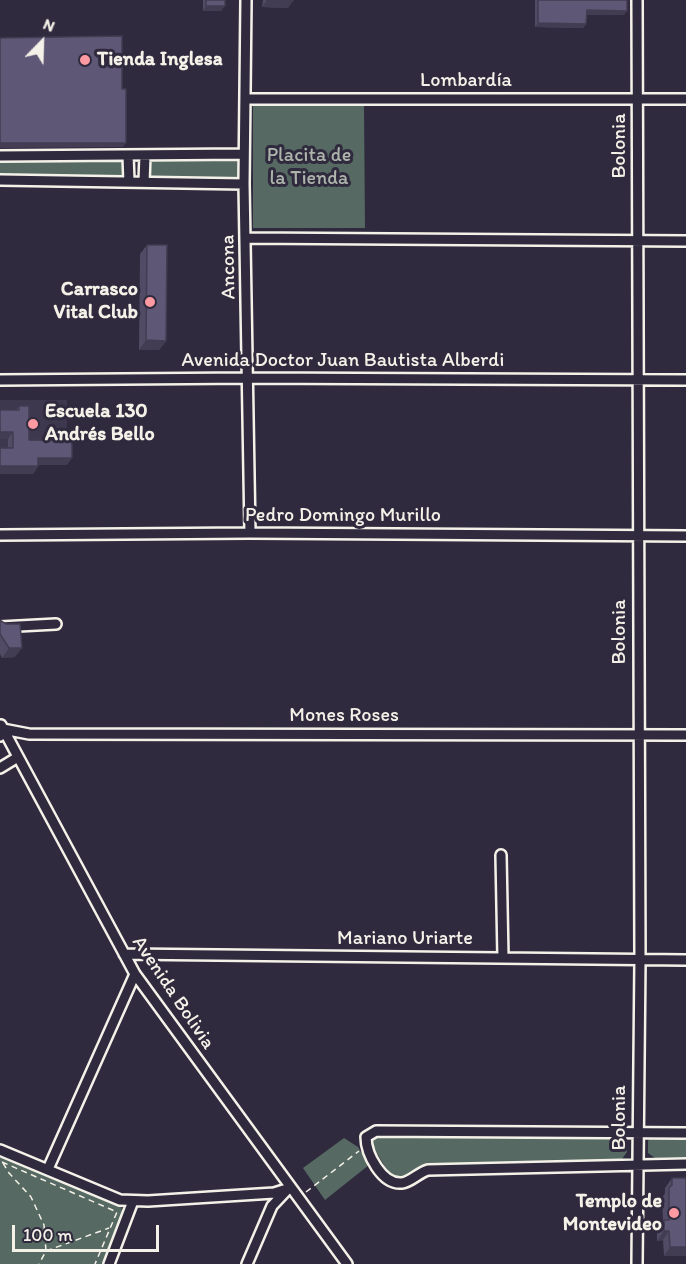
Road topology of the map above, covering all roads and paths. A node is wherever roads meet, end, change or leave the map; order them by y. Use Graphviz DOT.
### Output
graph roads {
  1 [pos="246,0"];
  2 [pos="637,0"];
  3 [pos="638,98"];
  4 [pos="245,99"];
  5 [pos="686,99"];
  6 [pos="244,154"];
  7 [pos="128,155"];
  8 [pos="145,155"];
  9 [pos="0,156"];
  10 [pos="0,180"];
  11 [pos="129,182"];
  12 [pos="144,182"];
  13 [pos="244,184"];
  14 [pos="246,238"];
  15 [pos="638,240"];
  16 [pos="686,241"];
  17 [pos="248,378"];
  18 [pos="0,380"];
  19 [pos="639,380"];
  20 [pos="686,380"];
  21 [pos="250,533"];
  22 [pos="0,535"];
  23 [pos="639,536"];
  24 [pos="686,536"];
  25 [pos="56,624"];
  26 [pos="0,627"];
  27 [pos="1,729"];
  28 [pos="638,735"];
  29 [pos="686,735"];
  30 [pos="18,757"];
  31 [pos="0,768"];
  32 [pos="501,855"];
  33 [pos="124,954"];
  34 [pos="503,958"];
  35 [pos="640,959"];
  36 [pos="686,960"];
  37 [pos="135,974"];
  38 [pos="638,1132"];
  39 [pos="686,1133"];
  40 [pos="366,1146"];
  41 [pos="0,1150"];
  42 [pos="2,1162"];
  43 [pos="638,1164"];
  44 [pos="686,1164"];
  45 [pos="0,1168"];
  46 [pos="48,1169"];
  47 [pos="290,1188"];
  48 [pos="133,1201"];
  49 [pos="110,1228"];
  50 [pos="46,1251"];
  51 [pos="39,1264"];
  52 [pos="95,1264"];
  53 [pos="109,1264"];
  54 [pos="247,1264"];
  55 [pos="347,1264"];
  56 [pos="638,1264"];
  1 -- 4 [label="street, Ancona"];
  2 -- 3 [label="street, Bolonia"];
  3 -- 4 [label="street, Lombardía"];
  3 -- 5 [label="street, Lombardía"];
  3 -- 15 [label="street, Bolonia"];
  4 -- 6 [label="street, Ancona"];
  6 -- 8 [label="street"];
  6 -- 13 [label="street, Ancona"];
  7 -- 8 [label="street"];
  7 -- 9 [label="street"];
  7 -- 11 [label="street"];
  8 -- 12 [label="street"];
  10 -- 11 [label="street"];
  11 -- 12 [label="street"];
  12 -- 13 [label="street"];
  13 -- 14 [label="street, Ancona"];
  14 -- 15 [label="street"];
  14 -- 17 [label="street, Ancona"];
  15 -- 16 [label="street"];
  15 -- 19 [label="street, Bolonia"];
  17 -- 18 [label="street, Avenida Doctor Juan Bautista Alberdi"];
  17 -- 19 [label="street, Avenida Doctor Juan Bautista Alberdi"];
  17 -- 21 [label="street, Ancona"];
  19 -- 20 [label="street, Avenida Doctor Juan Bautista Alberdi"];
  19 -- 23 [label="street, Bolonia"];
  21 -- 22 [label="street, Pedro Domingo Murillo"];
  21 -- 23 [label="street, Pedro Domingo Murillo"];
  23 -- 24 [label="street, Pedro Domingo Murillo"];
  23 -- 28 [label="street, Bolonia"];
  25 -- 26 [label="street"];
  27 -- 28 [label="street, Mones Roses"];
  27 -- 30 [label="street, Avenida Bolivia"];
  28 -- 29 [label="street, Mones Roses"];
  28 -- 35 [label="street, Bolonia"];
  30 -- 31 [label="street"];
  30 -- 33 [label="street, Avenida Bolivia"];
  32 -- 34 [label="street"];
  33 -- 34 [label="street, Mariano Uriarte"];
  33 -- 37 [label="street, Avenida Bolivia"];
  34 -- 35 [label="street, Mariano Uriarte"];
  35 -- 36 [label="street, Mariano Uriarte"];
  35 -- 38 [label="street, Bolonia"];
  37 -- 46 [label="street"];
  37 -- 47 [label="street, Avenida Bolivia"];
  38 -- 39 [label="street"];
  38 -- 40 [label="street"];
  38 -- 43 [label="street, Bolonia"];
  40 -- 43 [label="street"];
  40 -- 47 [label="path"];
  41 -- 46 [label="street"];
  42 -- 45 [label="path"];
  42 -- 49 [label="path"];
  42 -- 50 [label="path"];
  43 -- 44 [label="street"];
  43 -- 56 [label="street, Bolonia"];
  46 -- 48 [label="street"];
  47 -- 48 [label="street"];
  47 -- 54 [label="street"];
  47 -- 55 [label="street, Avenida Bolivia"];
  48 -- 53 [label="street"];
  49 -- 50 [label="path"];
  49 -- 52 [label="path"];
  50 -- 51 [label="path"];
}
